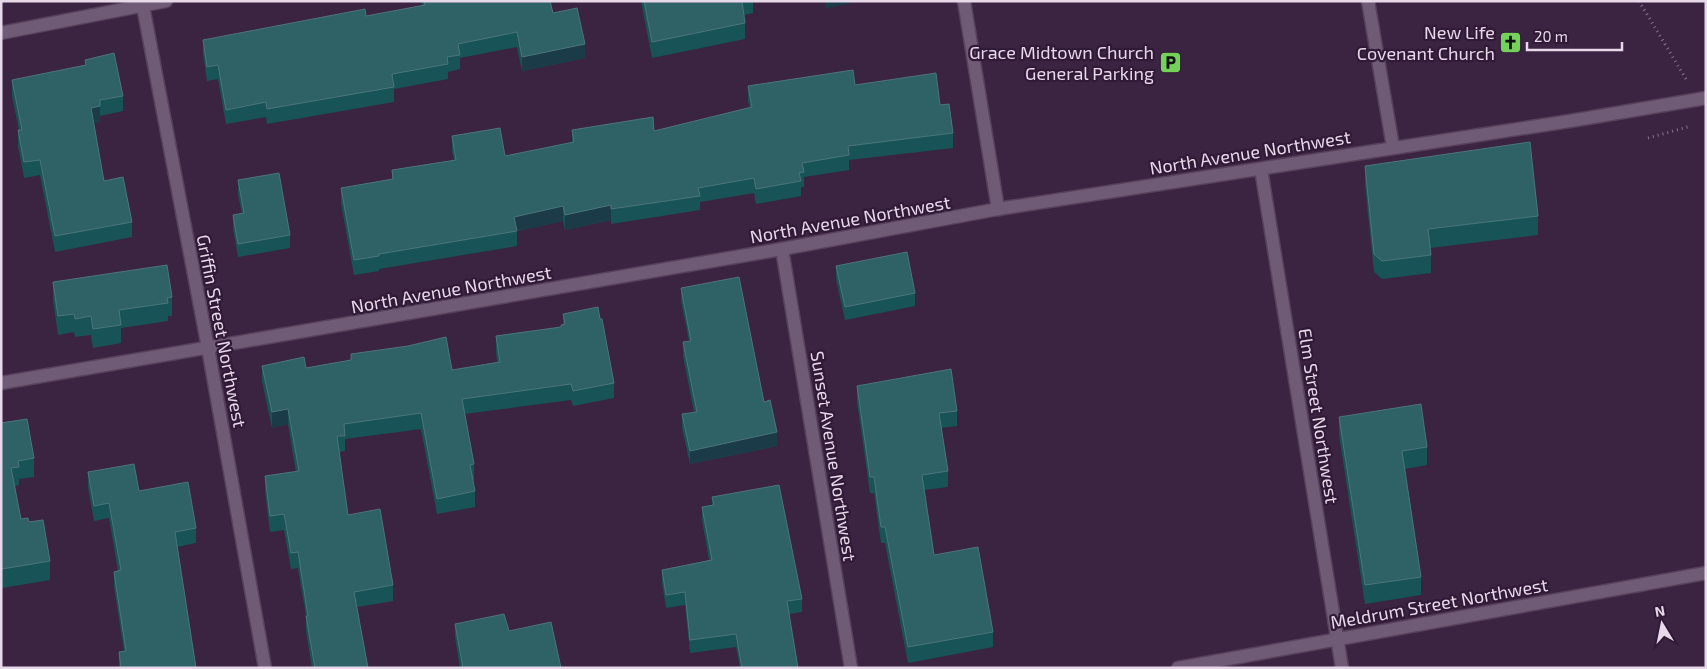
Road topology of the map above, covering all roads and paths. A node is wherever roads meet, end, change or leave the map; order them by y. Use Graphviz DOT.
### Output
graph roads {
  1 [pos="166,1"];
  2 [pos="964,1"];
  3 [pos="1368,1"];
  4 [pos="1639,1"];
  5 [pos="142,4"];
  6 [pos="1,33"];
  7 [pos="1687,81"];
  8 [pos="1706,98"];
  9 [pos="1699,124"];
  10 [pos="1648,138"];
  11 [pos="1392,147"];
  12 [pos="1261,169"];
  13 [pos="998,209"];
  14 [pos="782,249"];
  15 [pos="208,348"];
  16 [pos="1,383"];
  17 [pos="1706,573"];
  18 [pos="1338,639"];
  19 [pos="265,668"];
  20 [pos="852,668"];
  21 [pos="1178,668"];
  22 [pos="1342,668"];
  1 -- 5 [label="street"];
  2 -- 13 [label="street"];
  3 -- 11 [label="street"];
  4 -- 7 [label="path"];
  5 -- 6 [label="street"];
  5 -- 15 [label="street, Griffin Street Northwest"];
  8 -- 11 [label="street, North Avenue Northwest"];
  9 -- 10 [label="path"];
  11 -- 12 [label="street, North Avenue Northwest"];
  12 -- 13 [label="street, North Avenue Northwest"];
  12 -- 18 [label="street, Elm Street Northwest"];
  13 -- 14 [label="street, North Avenue Northwest"];
  14 -- 15 [label="street, North Avenue Northwest"];
  14 -- 20 [label="street, Sunset Avenue Northwest"];
  15 -- 16 [label="street, North Avenue Northwest"];
  15 -- 19 [label="street, Griffin Street Northwest"];
  17 -- 18 [label="street, Meldrum Street Northwest"];
  18 -- 21 [label="street, Meldrum Street Northwest"];
  18 -- 22 [label="street, Elm Street Northwest"];
}
